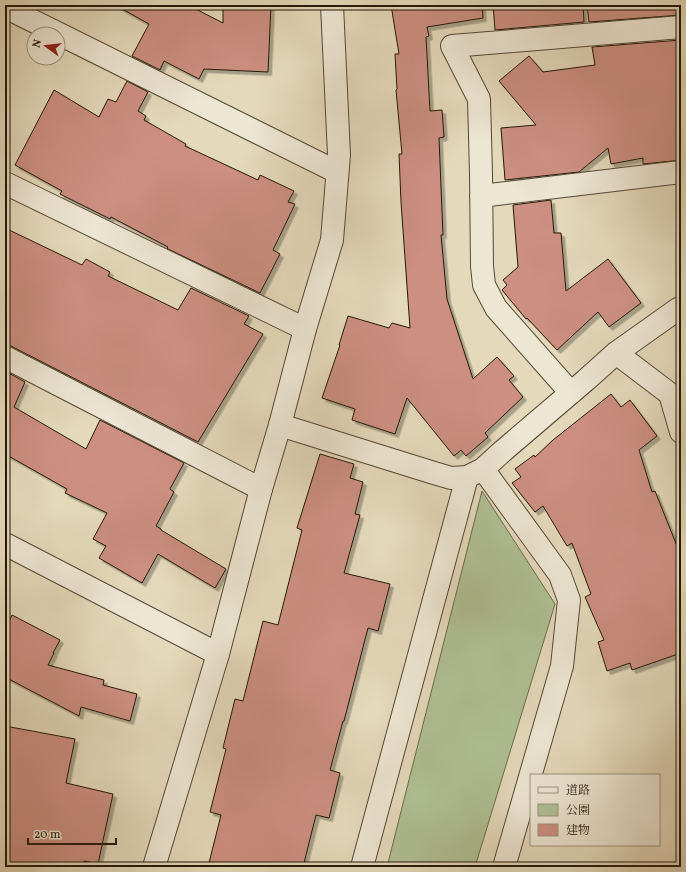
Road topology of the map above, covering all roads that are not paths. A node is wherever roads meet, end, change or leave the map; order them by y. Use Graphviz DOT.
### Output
graph roads {
  1 [pos="332,5"];
  2 [pos="5,7"];
  3 [pos="681,27"];
  4 [pos="337,172"];
  5 [pos="681,172"];
  6 [pos="5,183"];
  7 [pos="481,196"];
  8 [pos="681,308"];
  9 [pos="306,329"];
  10 [pos="616,352"];
  11 [pos="5,357"];
  12 [pos="571,393"];
  13 [pos="280,425"];
  14 [pos="681,432"];
  15 [pos="475,473"];
  16 [pos="261,489"];
  17 [pos="5,544"];
  18 [pos="218,654"];
  19 [pos="531,774"];
  20 [pos="530,777"];
  21 [pos="154,867"];
  22 [pos="362,867"];
  23 [pos="504,867"];
  1 -- 4 [label="street"];
  2 -- 4 [label="street"];
  3 -- 7 [label="street"];
  4 -- 9 [label="street"];
  5 -- 7 [label="street"];
  6 -- 9 [label="street"];
  7 -- 12 [label="street"];
  8 -- 10 [label="street"];
  9 -- 13 [label="street"];
  10 -- 12 [label="street"];
  10 -- 14 [label="street"];
  11 -- 16 [label="street"];
  12 -- 15 [label="street"];
  13 -- 15 [label="street"];
  13 -- 16 [label="street"];
  15 -- 19 [label="street"];
  15 -- 22 [label="street"];
  16 -- 18 [label="street"];
  17 -- 18 [label="street"];
  18 -- 21 [label="street"];
  20 -- 23 [label="street"];
}
